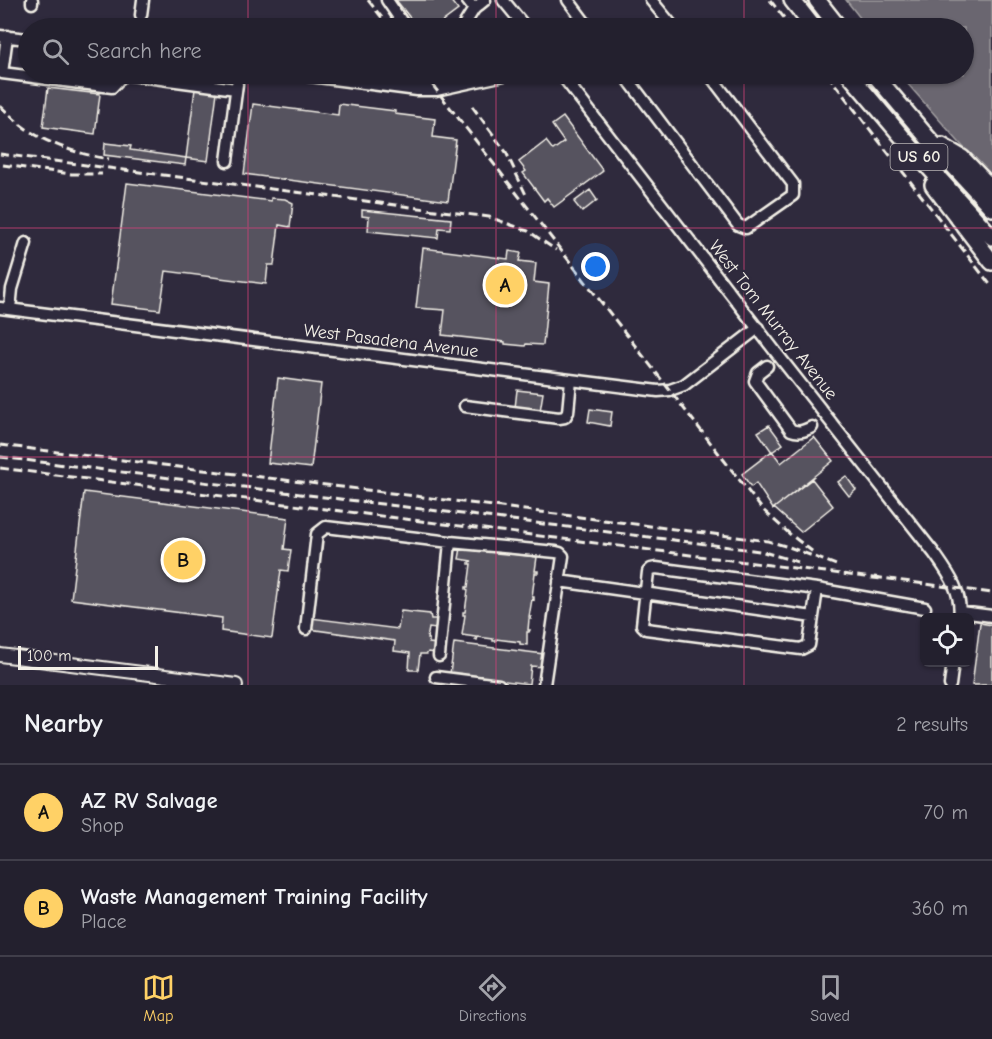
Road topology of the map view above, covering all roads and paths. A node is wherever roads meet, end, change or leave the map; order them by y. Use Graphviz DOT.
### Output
graph roads {
  1 [pos="143,0"];
  2 [pos="387,0"];
  3 [pos="467,0"];
  4 [pos="485,0"];
  5 [pos="503,0"];
  6 [pos="568,0"];
  7 [pos="651,0"];
  8 [pos="792,0"];
  9 [pos="817,0"];
  10 [pos="474,9"];
  11 [pos="141,15"];
  12 [pos="399,18"];
  13 [pos="468,18"];
  14 [pos="518,18"];
  15 [pos="580,18"];
  16 [pos="666,18"];
  17 [pos="806,18"];
  18 [pos="831,18"];
  19 [pos="4,36"];
  20 [pos="18,75"];
  21 [pos="88,84"];
  22 [pos="114,84"];
  23 [pos="217,84"];
  24 [pos="371,84"];
  25 [pos="463,84"];
  26 [pos="569,84"];
  27 [pos="632,84"];
  28 [pos="717,84"];
  29 [pos="857,84"];
  30 [pos="882,84"];
  31 [pos="927,137"];
  32 [pos="916,153"];
  33 [pos="227,161"];
  34 [pos="992,189"];
  35 [pos="992,208"];
  36 [pos="992,237"];
  37 [pos="26,243"];
  38 [pos="992,262"];
  39 [pos="5,309"];
  40 [pos="758,328"];
  41 [pos="767,366"];
  42 [pos="571,380"];
  43 [pos="465,406"];
  44 [pos="812,427"];
  45 [pos="450,542"];
  46 [pos="559,581"];
  47 [pos="817,589"];
  48 [pos="646,594"];
  49 [pos="925,608"];
  50 [pos="959,613"];
  51 [pos="974,615"];
  52 [pos="992,616"];
  53 [pos="813,617"];
  54 [pos="306,629"];
  55 [pos="0,655"];
  56 [pos="439,656"];
  57 [pos="952,667"];
  58 [pos="436,677"];
  59 [pos="236,685"];
  60 [pos="499,685"];
  61 [pos="544,685"];
  62 [pos="950,685"];
  1 -- 11 [label="street"];
  2 -- 12 [label="street"];
  3 -- 10 [label="street"];
  4 -- 10 [label="street"];
  5 -- 14 [label="street"];
  6 -- 15 [label="street"];
  7 -- 16 [label="street"];
  8 -- 17 [label="highway"];
  9 -- 18 [label="highway"];
  10 -- 13 [label="street"];
  19 -- 20 [label="street"];
  21 -- 22 [label="street"];
  23 -- 33 [label="street"];
  24 -- 25 [label="street"];
  26 -- 40 [label="street, West Tom Murray Avenue"];
  27 -- 28 [label="street"];
  29 -- 32 [label="highway, US 60"];
  30 -- 31 [label="highway, US 60"];
  31 -- 34 [label="highway"];
  31 -- 35 [label="highway, US 60"];
  32 -- 36 [label="highway, US 60"];
  32 -- 38 [label="highway"];
  37 -- 39 [label="street"];
  39 -- 42 [label="street, West Pasadena Avenue"];
  40 -- 42 [label="street, West Pasadena Avenue"];
  40 -- 50 [label="street, West Tom Murray Avenue"];
  41 -- 44 [label="street"];
  42 -- 43 [label="street"];
  45 -- 46 [label="street"];
  45 -- 54 [label="street"];
  45 -- 56 [label="street"];
  46 -- 48 [label="street"];
  46 -- 61 [label="street"];
  47 -- 48 [label="street"];
  47 -- 49 [label="street"];
  47 -- 53 [label="street"];
  48 -- 53 [label="street"];
  48 -- 53 [label="street"];
  51 -- 52 [label="street"];
  55 -- 59 [label="main road"];
  57 -- 62 [label="street"];
  58 -- 60 [label="street"];
}
